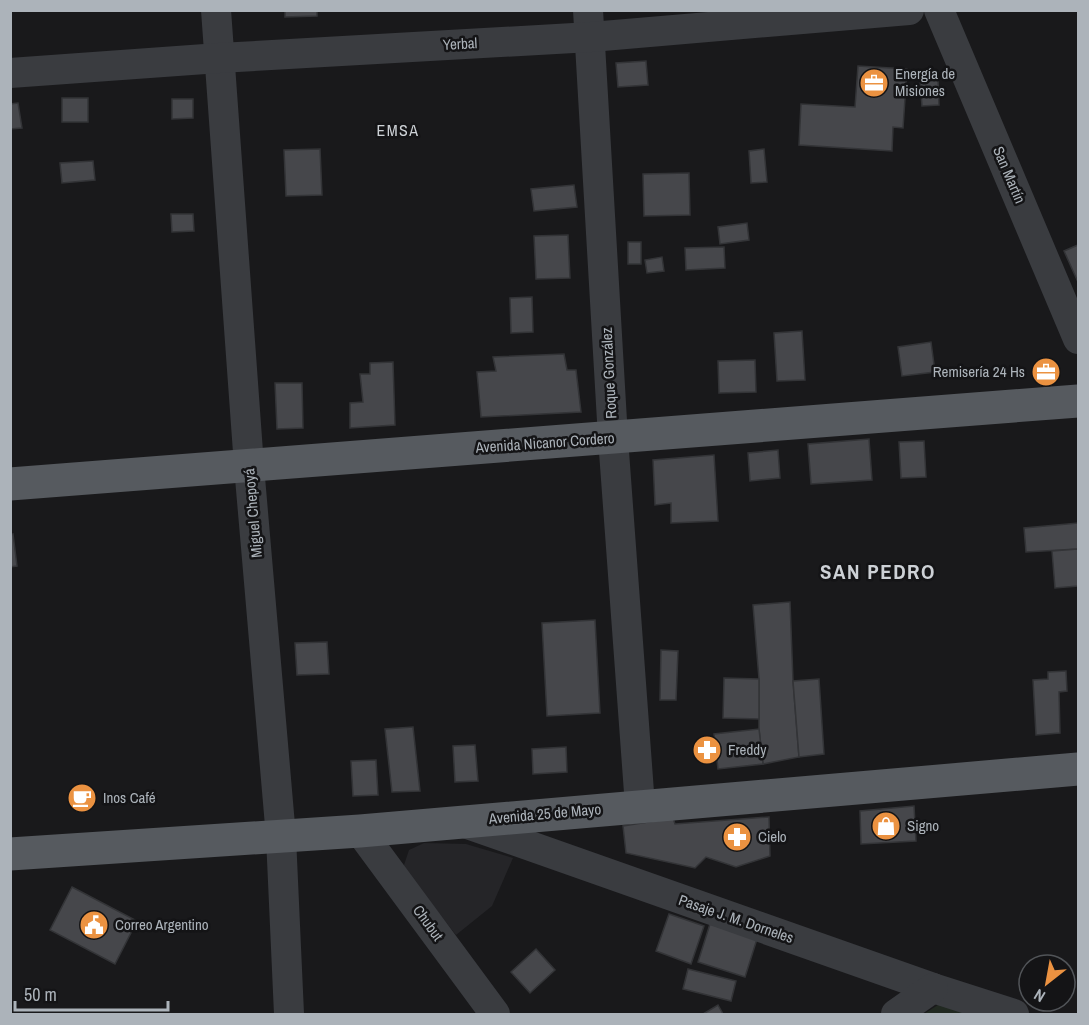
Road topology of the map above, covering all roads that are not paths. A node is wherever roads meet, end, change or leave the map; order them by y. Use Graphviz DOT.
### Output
graph roads {
  1 [pos="216,10"];
  2 [pos="909,10"];
  3 [pos="939,10"];
  4 [pos="590,24"];
  5 [pos="219,58"];
  6 [pos="10,73"];
  7 [pos="1078,339"];
  8 [pos="1078,401"];
  9 [pos="612,438"];
  10 [pos="249,466"];
  11 [pos="10,484"];
  12 [pos="1078,769"];
  13 [pos="640,806"];
  14 [pos="459,821"];
  15 [pos="360,831"];
  16 [pos="281,837"];
  17 [pos="10,854"];
  18 [pos="933,988"];
  19 [pos="289,1014"];
  20 [pos="495,1014"];
  21 [pos="896,1014"];
  22 [pos="1014,1014"];
  1 -- 5 [label="street, Miguel Chepoyá"];
  2 -- 4 [label="street, Yerbal"];
  3 -- 7 [label="street, San Martín"];
  4 -- 5 [label="street, Yerbal"];
  4 -- 9 [label="street, Roque González"];
  5 -- 6 [label="street, Yerbal"];
  5 -- 10 [label="street, Miguel Chepoyá"];
  8 -- 9 [label="main road, Avenida Nicanor Cordero"];
  9 -- 10 [label="main road, Avenida Nicanor Cordero"];
  9 -- 13 [label="street, Roque González"];
  10 -- 11 [label="main road, Avenida Nicanor Cordero"];
  10 -- 16 [label="street, Miguel Chepoyá"];
  12 -- 13 [label="main road, Avenida 25 de Mayo"];
  13 -- 14 [label="main road, Avenida 25 de Mayo"];
  14 -- 15 [label="main road, Avenida 25 de Mayo"];
  14 -- 18 [label="street, Pasaje J. M. Dorneles"];
  15 -- 16 [label="main road, Avenida 25 de Mayo"];
  15 -- 20 [label="street, Chubut"];
  16 -- 17 [label="main road, Avenida 25 de Mayo"];
  16 -- 19 [label="street, Miguel Chepoyá"];
  18 -- 21 [label="street"];
  18 -- 22 [label="street, Pasaje J. M. Dorneles"];
}
